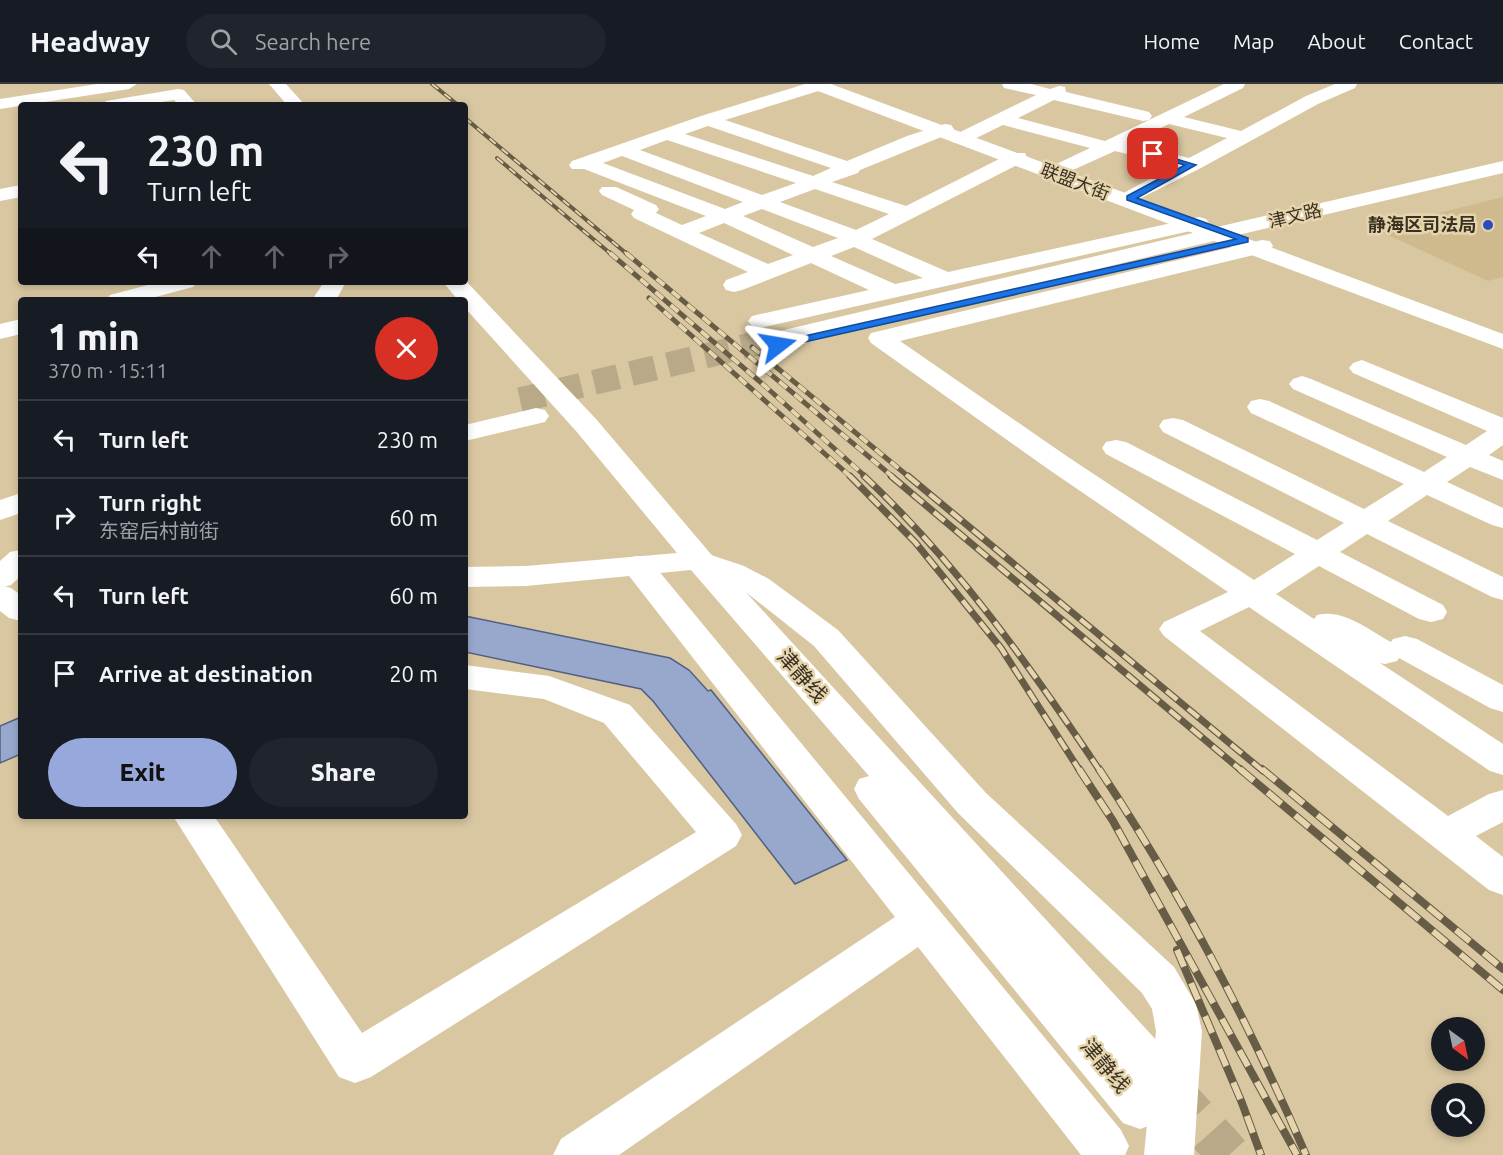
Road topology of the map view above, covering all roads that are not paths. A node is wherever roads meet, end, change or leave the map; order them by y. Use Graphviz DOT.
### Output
graph roads {
  1 [pos="129,84"];
  2 [pos="277,84"];
  3 [pos="820,84"];
  4 [pos="1010,84"];
  5 [pos="1074,84"];
  6 [pos="1349,84"];
  7 [pos="1235,92"];
  8 [pos="1054,93"];
  9 [pos="130,102"];
  10 [pos="185,102"];
  11 [pos="293,102"];
  12 [pos="1037,102"];
  13 [pos="0,104"];
  14 [pos="1166,111"];
  15 [pos="728,113"];
  16 [pos="1268,116"];
  17 [pos="1249,118"];
  18 [pos="1002,119"];
  19 [pos="707,120"];
  20 [pos="1141,127"];
  21 [pos="984,128"];
  22 [pos="666,134"];
  23 [pos="952,134"];
  24 [pos="1163,137"];
  25 [pos="1244,137"];
  26 [pos="1196,145"];
  27 [pos="1111,146"];
  28 [pos="623,150"];
  29 [pos="1218,151"];
  30 [pos="1016,158"];
  31 [pos="1087,158"];
  32 [pos="872,159"];
  33 [pos="587,165"];
  34 [pos="1192,165"];
  35 [pos="1503,167"];
  36 [pos="850,169"];
  37 [pos="1055,172"];
  38 [pos="786,174"];
  39 [pos="1503,177"];
  40 [pos="813,183"];
  41 [pos="18,192"];
  42 [pos="739,192"];
  43 [pos="0,195"];
  44 [pos="1127,199"];
  45 [pos="765,201"];
  46 [pos="701,206"];
  47 [pos="908,213"];
  48 [pos="725,216"];
  49 [pos="659,222"];
  50 [pos="682,232"];
  51 [pos="1229,236"];
  52 [pos="856,238"];
  53 [pos="1012,244"];
  54 [pos="814,256"];
  55 [pos="1043,257"];
  56 [pos="950,277"];
  57 [pos="776,281"];
  58 [pos="173,285"];
  59 [pos="442,285"];
  60 [pos="735,285"];
  61 [pos="891,291"];
  62 [pos="129,297"];
  63 [pos="452,297"];
  64 [pos="468,303"];
  65 [pos="824,306"];
  66 [pos="470,319"];
  67 [pos="18,327"];
  68 [pos="0,332"];
  69 [pos="772,338"];
  70 [pos="1503,340"];
  71 [pos="1362,368"];
  72 [pos="1302,384"];
  73 [pos="531,396"];
  74 [pos="1260,407"];
  75 [pos="468,414"];
  76 [pos="1173,426"];
  77 [pos="1503,428"];
  78 [pos="468,429"];
  79 [pos="1503,433"];
  80 [pos="1116,448"];
  81 [pos="1468,456"];
  82 [pos="1503,471"];
  83 [pos="1426,483"];
  84 [pos="18,503"];
  85 [pos="0,511"];
  86 [pos="1503,519"];
  87 [pos="18,521"];
  88 [pos="1366,522"];
  89 [pos="0,524"];
  90 [pos="1316,554"];
  91 [pos="690,560"];
  92 [pos="637,565"];
  93 [pos="468,577"];
  94 [pos="9,578"];
  95 [pos="1259,590"];
  96 [pos="1503,590"];
  97 [pos="18,603"];
  98 [pos="1431,612"];
  99 [pos="468,677"];
  100 [pos="1503,700"];
  101 [pos="1503,762"];
  102 [pos="1503,804"];
  103 [pos="195,819"];
  104 [pos="1445,835"];
  105 [pos="1503,879"];
  106 [pos="923,921"];
  107 [pos="1163,1064"];
  108 [pos="1140,1107"];
  109 [pos="1104,1146"];
  110 [pos="578,1155"];
  111 [pos="1169,1155"];
  1 -- 13 [label="main road"];
  2 -- 11 [label="main road"];
  3 -- 15 [label="main road"];
  3 -- 23 [label="main road, 联盟大街"];
  4 -- 8 [label="main road"];
  5 -- 8 [label="main road"];
  6 -- 16 [label="main road"];
  7 -- 14 [label="main road"];
  8 -- 12 [label="main road"];
  8 -- 20 [label="main road"];
  9 -- 10 [label="main road"];
  12 -- 18 [label="main road"];
  12 -- 20 [label="main road"];
  14 -- 20 [label="main road"];
  14 -- 25 [label="main road"];
  15 -- 19 [label="main road"];
  15 -- 32 [label="main road"];
  16 -- 17 [label="main road"];
  16 -- 25 [label="main road"];
  18 -- 21 [label="main road"];
  18 -- 27 [label="main road"];
  19 -- 22 [label="main road"];
  19 -- 36 [label="main road"];
  20 -- 24 [label="main road"];
  20 -- 27 [label="main road"];
  21 -- 23 [label="main road"];
  21 -- 31 [label="main road"];
  22 -- 28 [label="main road"];
  22 -- 38 [label="main road"];
  23 -- 30 [label="main road, 联盟大街"];
  23 -- 32 [label="main road"];
  25 -- 29 [label="main road"];
  26 -- 29 [label="main road"];
  27 -- 31 [label="main road"];
  27 -- 34 [label="main road"];
  28 -- 33 [label="main road"];
  28 -- 42 [label="main road"];
  29 -- 34 [label="main road"];
  30 -- 37 [label="main road, 联盟大街"];
  30 -- 47 [label="main road"];
  31 -- 37 [label="main road"];
  32 -- 36 [label="main road"];
  33 -- 46 [label="main road"];
  33 -- 49 [label="main road"];
  34 -- 44 [label="main road"];
  35 -- 51 [label="main road, 津文路"];
  36 -- 40 [label="main road"];
  37 -- 44 [label="main road, 联盟大街"];
  38 -- 40 [label="main road"];
  38 -- 42 [label="main road"];
  39 -- 51 [label="main road, 津文路"];
  40 -- 45 [label="main road"];
  40 -- 47 [label="main road"];
  41 -- 43 [label="main road"];
  42 -- 45 [label="main road"];
  42 -- 46 [label="main road"];
  44 -- 51 [label="main road, 联盟大街"];
  45 -- 48 [label="main road"];
  45 -- 52 [label="main road"];
  46 -- 48 [label="main road"];
  46 -- 49 [label="main road"];
  47 -- 52 [label="main road"];
  48 -- 50 [label="main road"];
  48 -- 54 [label="main road"];
  49 -- 50 [label="main road"];
  50 -- 57 [label="main road"];
  51 -- 55 [label="main road"];
  51 -- 56 [label="main road, 津文路"];
  51 -- 69 [label="main road, 津文路"];
  51 -- 70 [label="main road, 联盟大街"];
  51 -- 95 [label="main road"];
  52 -- 54 [label="main road"];
  52 -- 56 [label="main road"];
  53 -- 55 [label="main road"];
  54 -- 57 [label="main road"];
  54 -- 61 [label="main road"];
  55 -- 56 [label="main road"];
  56 -- 61 [label="main road"];
  56 -- 69 [label="main road"];
  57 -- 60 [label="main road"];
  57 -- 65 [label="main road"];
  58 -- 62 [label="main road"];
  59 -- 63 [label="main road"];
  61 -- 65 [label="main road"];
  64 -- 73 [label="main road, 津静线"];
  65 -- 69 [label="main road"];
  66 -- 73 [label="main road, 津静线"];
  67 -- 68 [label="main road"];
  71 -- 77 [label="main road"];
  72 -- 81 [label="main road"];
  73 -- 75 [label="main road"];
  73 -- 78 [label="main road"];
  73 -- 91 [label="main road, 津静线"];
  74 -- 83 [label="main road"];
  76 -- 88 [label="main road"];
  79 -- 81 [label="main road"];
  80 -- 90 [label="main road"];
  81 -- 82 [label="main road"];
  81 -- 83 [label="main road"];
  83 -- 86 [label="main road"];
  83 -- 88 [label="main road"];
  84 -- 85 [label="main road"];
  87 -- 89 [label="main road"];
  88 -- 90 [label="main road"];
  88 -- 96 [label="main road"];
  90 -- 95 [label="main road"];
  90 -- 98 [label="main road"];
  91 -- 92 [label="main road"];
  91 -- 107 [label="main road, 津静线"];
  91 -- 107 [label="main road"];
  91 -- 108 [label="main road, 津静线"];
  92 -- 93 [label="main road"];
  92 -- 106 [label="main road"];
  94 -- 97 [label="main road"];
  95 -- 100 [label="main road"];
  95 -- 101 [label="main road"];
  95 -- 104 [label="main road"];
  99 -- 103 [label="main road"];
  102 -- 104 [label="main road"];
  104 -- 105 [label="main road"];
  106 -- 109 [label="main road"];
  106 -- 110 [label="main road"];
  107 -- 111 [label="main road"];
}
